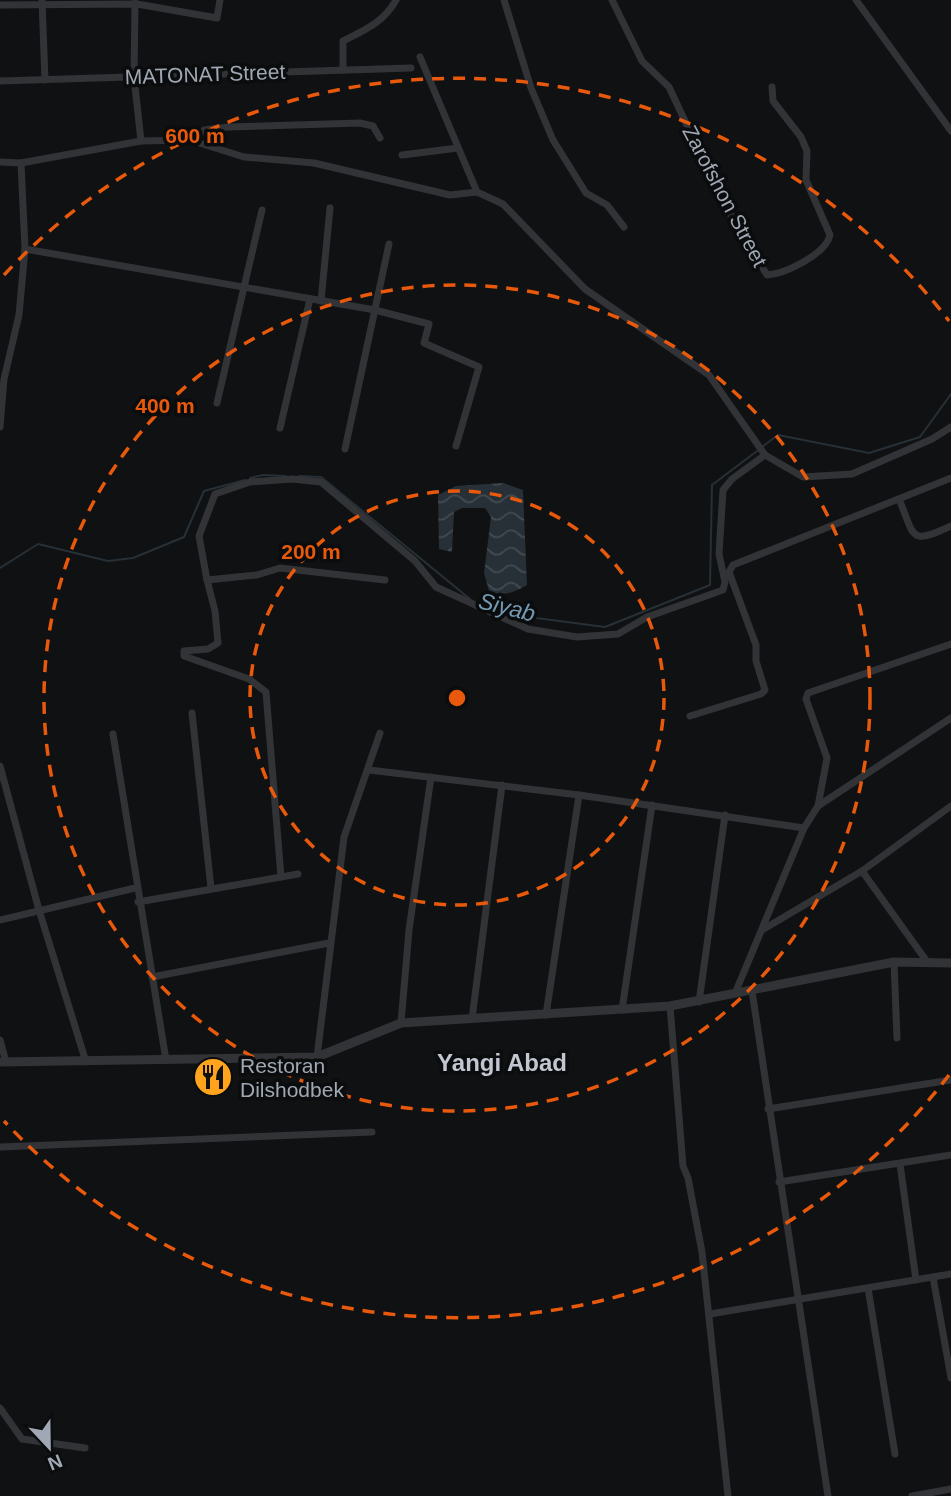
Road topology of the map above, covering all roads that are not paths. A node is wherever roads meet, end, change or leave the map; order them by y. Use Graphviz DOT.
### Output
graph roads {
  1 [pos="220,0"];
  2 [pos="396,0"];
  3 [pos="504,0"];
  4 [pos="612,0"];
  5 [pos="856,0"];
  6 [pos="134,2"];
  7 [pos="43,3"];
  8 [pos="0,5"];
  9 [pos="420,57"];
  10 [pos="411,68"];
  11 [pos="343,70"];
  12 [pos="134,77"];
  13 [pos="45,80"];
  14 [pos="0,81"];
  15 [pos="772,88"];
  16 [pos="951,131"];
  17 [pos="380,138"];
  18 [pos="190,140"];
  19 [pos="141,141"];
  20 [pos="458,148"];
  21 [pos="402,155"];
  22 [pos="0,162"];
  23 [pos="21,163"];
  24 [pos="477,192"];
  25 [pos="330,208"];
  26 [pos="262,209"];
  27 [pos="624,227"];
  28 [pos="389,244"];
  29 [pos="25,249"];
  30 [pos="246,288"];
  31 [pos="310,299"];
  32 [pos="321,301"];
  33 [pos="375,310"];
  34 [pos="217,403"];
  35 [pos="0,427"];
  36 [pos="951,427"];
  37 [pos="280,428"];
  38 [pos="456,446"];
  39 [pos="345,449"];
  40 [pos="765,455"];
  41 [pos="951,478"];
  42 [pos="899,499"];
  43 [pos="951,526"];
  44 [pos="207,580"];
  45 [pos="385,580"];
  46 [pos="729,585"];
  47 [pos="951,644"];
  48 [pos="192,713"];
  49 [pos="690,716"];
  50 [pos="951,718"];
  51 [pos="380,733"];
  52 [pos="113,734"];
  53 [pos="0,766"];
  54 [pos="369,769"];
  55 [pos="431,777"];
  56 [pos="502,785"];
  57 [pos="579,794"];
  58 [pos="652,806"];
  59 [pos="818,806"];
  60 [pos="951,806"];
  61 [pos="725,815"];
  62 [pos="804,828"];
  63 [pos="862,871"];
  64 [pos="298,874"];
  65 [pos="281,877"];
  66 [pos="135,888"];
  67 [pos="211,888"];
  68 [pos="138,902"];
  69 [pos="39,910"];
  70 [pos="0,920"];
  71 [pos="762,930"];
  72 [pos="329,943"];
  73 [pos="894,962"];
  74 [pos="928,962"];
  75 [pos="951,963"];
  76 [pos="152,977"];
  77 [pos="736,990"];
  78 [pos="752,991"];
  79 [pos="699,1002"];
  80 [pos="670,1006"];
  81 [pos="622,1010"];
  82 [pos="545,1015"];
  83 [pos="472,1019"];
  84 [pos="401,1023"];
  85 [pos="897,1038"];
  86 [pos="0,1040"];
  87 [pos="317,1057"];
  88 [pos="166,1060"];
  89 [pos="3,1062"];
  90 [pos="86,1062"];
  91 [pos="951,1080"];
  92 [pos="768,1109"];
  93 [pos="372,1132"];
  94 [pos="0,1147"];
  95 [pos="951,1155"];
  96 [pos="900,1164"];
  97 [pos="779,1182"];
  98 [pos="951,1274"];
  99 [pos="933,1277"];
  100 [pos="916,1280"];
  101 [pos="868,1288"];
  102 [pos="797,1300"];
  103 [pos="710,1314"];
  104 [pos="951,1378"];
  105 [pos="0,1408"];
  106 [pos="85,1448"];
  107 [pos="895,1454"];
  108 [pos="951,1489"];
  109 [pos="728,1496"];
  110 [pos="828,1496"];
  111 [pos="912,1496"];
  1 -- 6 [label="street"];
  2 -- 11 [label="street"];
  3 -- 27 [label="street"];
  4 -- 15 [label="street, Zarofshon Street"];
  5 -- 16 [label="street"];
  6 -- 7 [label="street"];
  6 -- 12 [label="street"];
  7 -- 8 [label="street"];
  7 -- 13 [label="street"];
  9 -- 20 [label="street"];
  10 -- 11 [label="street, MATONAT Street"];
  11 -- 12 [label="street, MATONAT Street"];
  12 -- 13 [label="street, MATONAT Street"];
  12 -- 19 [label="street"];
  13 -- 14 [label="street, MATONAT Street"];
  17 -- 18 [label="street"];
  18 -- 19 [label="street"];
  18 -- 24 [label="street"];
  19 -- 23 [label="street"];
  20 -- 21 [label="street"];
  20 -- 24 [label="street"];
  22 -- 23 [label="street"];
  23 -- 29 [label="street"];
  24 -- 40 [label="street"];
  25 -- 32 [label="street"];
  26 -- 30 [label="street"];
  28 -- 33 [label="street"];
  29 -- 30 [label="street"];
  29 -- 35 [label="street"];
  30 -- 31 [label="street"];
  30 -- 34 [label="street"];
  31 -- 32 [label="street"];
  31 -- 37 [label="street"];
  32 -- 33 [label="street"];
  33 -- 38 [label="street"];
  33 -- 39 [label="street"];
  36 -- 40 [label="street"];
  40 -- 46 [label="street"];
  41 -- 42 [label="street"];
  42 -- 43 [label="street"];
  42 -- 46 [label="street"];
  44 -- 45 [label="street"];
  44 -- 46 [label="street"];
  44 -- 65 [label="street"];
  46 -- 49 [label="street"];
  47 -- 59 [label="street"];
  48 -- 67 [label="street"];
  50 -- 59 [label="street"];
  51 -- 54 [label="street"];
  52 -- 66 [label="street"];
  53 -- 69 [label="street"];
  54 -- 55 [label="street"];
  54 -- 72 [label="street"];
  55 -- 56 [label="street"];
  55 -- 84 [label="street"];
  56 -- 57 [label="street"];
  56 -- 83 [label="street"];
  57 -- 58 [label="street"];
  57 -- 82 [label="street"];
  58 -- 61 [label="street"];
  58 -- 81 [label="street"];
  59 -- 62 [label="street"];
  60 -- 63 [label="street"];
  61 -- 62 [label="street"];
  61 -- 79 [label="street"];
  62 -- 71 [label="street"];
  63 -- 71 [label="street"];
  63 -- 74 [label="street"];
  64 -- 65 [label="street"];
  65 -- 67 [label="street"];
  66 -- 68 [label="street"];
  66 -- 69 [label="street"];
  67 -- 68 [label="street"];
  68 -- 76 [label="street"];
  69 -- 70 [label="street"];
  69 -- 90 [label="street"];
  71 -- 77 [label="street"];
  72 -- 76 [label="street"];
  72 -- 87 [label="street"];
  73 -- 74 [label="street"];
  73 -- 78 [label="street"];
  73 -- 85 [label="street"];
  74 -- 75 [label="street"];
  76 -- 88 [label="street"];
  77 -- 78 [label="street"];
  77 -- 79 [label="street"];
  78 -- 92 [label="street"];
  79 -- 80 [label="street"];
  80 -- 81 [label="street"];
  80 -- 103 [label="street"];
  81 -- 82 [label="street"];
  82 -- 83 [label="street"];
  83 -- 84 [label="street"];
  84 -- 87 [label="street"];
  86 -- 89 [label="street"];
  87 -- 88 [label="street"];
  88 -- 90 [label="street"];
  89 -- 90 [label="street"];
  91 -- 92 [label="street"];
  92 -- 97 [label="street"];
  93 -- 94 [label="street"];
  95 -- 96 [label="street"];
  96 -- 97 [label="street"];
  96 -- 100 [label="street"];
  97 -- 102 [label="street"];
  98 -- 99 [label="street"];
  99 -- 100 [label="street"];
  99 -- 104 [label="street"];
  100 -- 101 [label="street"];
  101 -- 102 [label="street"];
  101 -- 107 [label="street"];
  102 -- 103 [label="street"];
  102 -- 110 [label="street"];
  103 -- 109 [label="street"];
  105 -- 106 [label="street"];
  108 -- 111 [label="street"];
}
